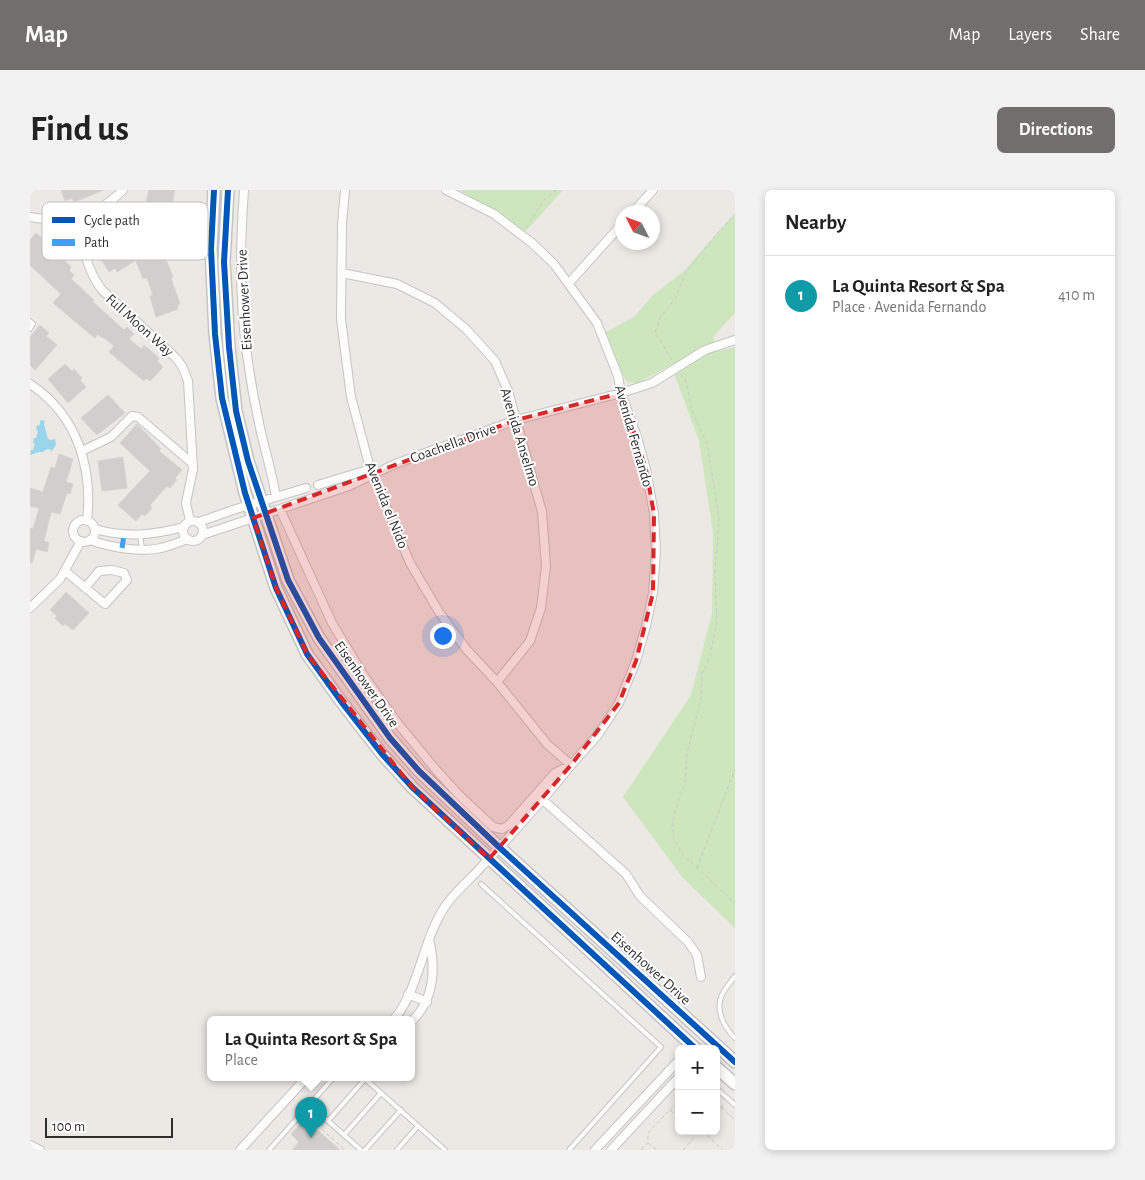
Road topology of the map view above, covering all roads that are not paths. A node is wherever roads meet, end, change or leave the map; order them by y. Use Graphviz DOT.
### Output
graph roads {
  1 [pos="123,190"];
  2 [pos="214,190"];
  3 [pos="228,190"];
  4 [pos="244,190"];
  5 [pos="345,190"];
  6 [pos="446,190"];
  7 [pos="653,190"];
  8 [pos="110,202"];
  9 [pos="639,205"];
  10 [pos="615,232"];
  11 [pos="86,260"];
  12 [pos="342,273"];
  13 [pos="569,283"];
  14 [pos="30,321"];
  15 [pos="30,329"];
  16 [pos="735,340"];
  17 [pos="30,384"];
  18 [pos="622,393"];
  19 [pos="516,420"];
  20 [pos="82,451"];
  21 [pos="193,464"];
  22 [pos="372,471"];
  23 [pos="330,480"];
  24 [pos="318,484"];
  25 [pos="306,488"];
  26 [pos="334,490"];
  27 [pos="276,497"];
  28 [pos="262,501"];
  29 [pos="249,505"];
  30 [pos="280,509"];
  31 [pos="266,514"];
  32 [pos="253,518"];
  33 [pos="87,521"];
  34 [pos="199,522"];
  35 [pos="187,524"];
  36 [pos="95,529"];
  37 [pos="202,535"];
  38 [pos="140,536"];
  39 [pos="188,539"];
  40 [pos="86,541"];
  41 [pos="142,549"];
  42 [pos="65,571"];
  43 [pos="85,588"];
  44 [pos="30,608"];
  45 [pos="497,682"];
  46 [pos="571,765"];
  47 [pos="543,800"];
  48 [pos="493,827"];
  49 [pos="499,847"];
  50 [pos="489,859"];
  51 [pos="481,884"];
  52 [pos="429,939"];
  53 [pos="735,976"];
  54 [pos="701,977"];
  55 [pos="408,994"];
  56 [pos="427,1002"];
  57 [pos="397,1016"];
  58 [pos="415,1017"];
  59 [pos="735,1038"];
  60 [pos="707,1041"];
  61 [pos="689,1045"];
  62 [pos="735,1062"];
  63 [pos="675,1064"];
  64 [pos="720,1071"];
  65 [pos="303,1081"];
  66 [pos="331,1081"];
  67 [pos="361,1081"];
  68 [pos="367,1081"];
  69 [pos="675,1081"];
  70 [pos="735,1084"];
  71 [pos="652,1089"];
  72 [pos="718,1090"];
  73 [pos="381,1093"];
  74 [pos="660,1097"];
  75 [pos="310,1105"];
  76 [pos="735,1105"];
  77 [pos="401,1110"];
  78 [pos="328,1121"];
  79 [pos="418,1126"];
  80 [pos="344,1135"];
  81 [pos="240,1150"];
  82 [pos="269,1150"];
  83 [pos="361,1150"];
  84 [pos="365,1150"];
  85 [pos="397,1150"];
  86 [pos="445,1150"];
  87 [pos="569,1150"];
  88 [pos="595,1150"];
  89 [pos="611,1150"];
  1 -- 8 [label="street"];
  2 -- 29 [label="main road, Eisenhower Drive"];
  3 -- 28 [label="main road, Eisenhower Drive"];
  4 -- 27 [label="street, Eisenhower Drive"];
  5 -- 12 [label="street, Avenida el Nido"];
  6 -- 13 [label="street, Avenida Fernando"];
  7 -- 9 [label="street"];
  10 -- 13 [label="street"];
  11 -- 21 [label="street, Full Moon Way"];
  12 -- 19 [label="street, Avenida Anselmo"];
  12 -- 22 [label="street, Avenida el Nido"];
  13 -- 18 [label="street, Avenida Fernando"];
  14 -- 15 [label="lane"];
  16 -- 18 [label="street, Coachella Drive"];
  17 -- 20 [label="street"];
  18 -- 19 [label="street, Coachella Drive"];
  18 -- 46 [label="street, Avenida Fernando"];
  19 -- 22 [label="street, Coachella Drive"];
  19 -- 45 [label="street, Avenida Anselmo"];
  20 -- 21 [label="street"];
  20 -- 33 [label="street"];
  21 -- 35 [label="street, Full Moon Way"];
  22 -- 23 [label="street, Coachella Drive"];
  22 -- 26 [label="street, Coachella Drive"];
  22 -- 45 [label="street, Avenida el Nido"];
  23 -- 24 [label="street, Coachella Drive"];
  23 -- 26 [label="lane"];
  25 -- 27 [label="street"];
  26 -- 30 [label="street, Coachella Drive"];
  27 -- 28 [label="street"];
  28 -- 29 [label="street"];
  28 -- 31 [label="main road, Eisenhower Drive"];
  29 -- 32 [label="main road, Eisenhower Drive"];
  29 -- 34 [label="street"];
  30 -- 31 [label="street, Coachella Drive"];
  30 -- 48 [label="street, Eisenhower Drive"];
  31 -- 32 [label="street, Coachella Drive"];
  31 -- 49 [label="main road, Eisenhower Drive"];
  32 -- 37 [label="street, Coachella Drive"];
  32 -- 50 [label="main road, Eisenhower Drive"];
  33 -- 36 [label="street"];
  33 -- 40 [label="street"];
  34 -- 35 [label="street"];
  34 -- 37 [label="street"];
  35 -- 38 [label="street"];
  35 -- 39 [label="street"];
  36 -- 38 [label="street"];
  36 -- 40 [label="street"];
  37 -- 39 [label="street, Coachella Drive"];
  38 -- 41 [label="lane"];
  39 -- 41 [label="street, Coachella Drive"];
  40 -- 41 [label="street, Coachella Drive"];
  40 -- 42 [label="street"];
  42 -- 43 [label="street"];
  42 -- 44 [label="street"];
  43 -- 43 [label="street"];
  45 -- 46 [label="street, Avenida el Nido"];
  46 -- 47 [label="street, Avenida Fernando"];
  46 -- 48 [label="street, Avenida Fernando"];
  47 -- 49 [label="street, Avenida Fernando"];
  47 -- 54 [label="street"];
  49 -- 50 [label="street, Avenida Fernando"];
  49 -- 60 [label="main road, Eisenhower Drive"];
  50 -- 52 [label="street, Avenida Fernando"];
  50 -- 61 [label="main road, Eisenhower Drive"];
  51 -- 87 [label="lane"];
  52 -- 55 [label="street, Avenida Fernando"];
  52 -- 56 [label="street"];
  53 -- 59 [label="lane"];
  55 -- 56 [label="street"];
  55 -- 57 [label="street, Avenida Fernando"];
  56 -- 58 [label="street"];
  60 -- 62 [label="main road, Eisenhower Drive"];
  63 -- 71 [label="street"];
  64 -- 70 [label="main road"];
  65 -- 81 [label="street"];
  66 -- 75 [label="lane"];
  67 -- 78 [label="lane"];
  68 -- 73 [label="lane"];
  69 -- 74 [label="street"];
  71 -- 74 [label="lane"];
  71 -- 88 [label="street"];
  72 -- 76 [label="lane"];
  73 -- 77 [label="lane"];
  73 -- 80 [label="lane"];
  74 -- 89 [label="street"];
  75 -- 78 [label="lane"];
  75 -- 82 [label="lane"];
  77 -- 79 [label="lane"];
  77 -- 84 [label="lane"];
  78 -- 80 [label="lane"];
  79 -- 85 [label="lane"];
  79 -- 86 [label="lane"];
  80 -- 83 [label="lane"];
}
